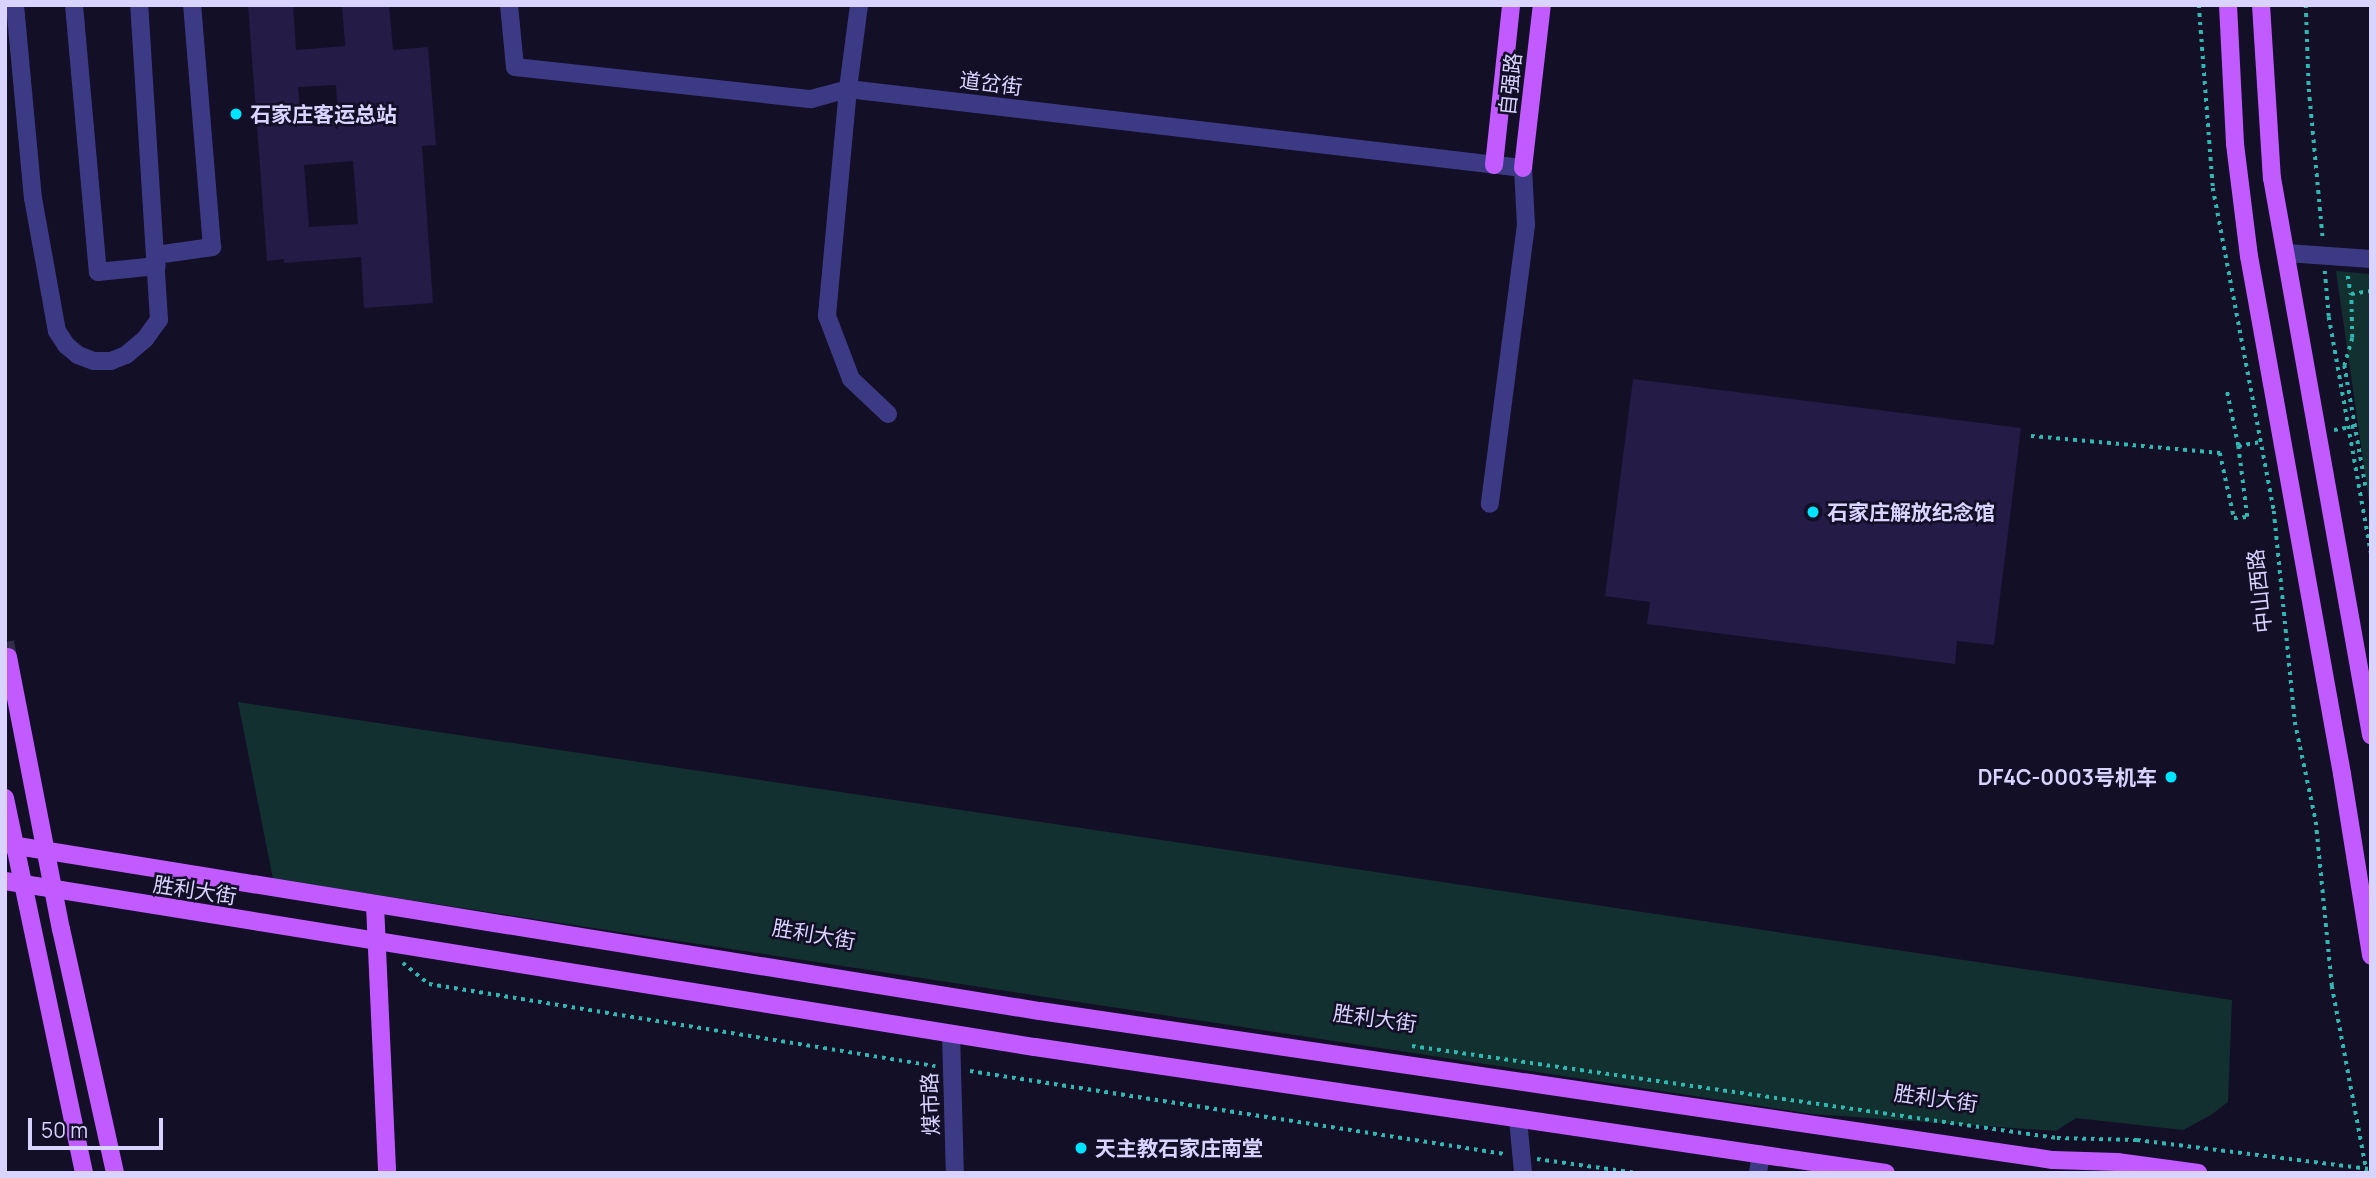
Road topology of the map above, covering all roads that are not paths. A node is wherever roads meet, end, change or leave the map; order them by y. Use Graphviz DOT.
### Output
graph roads {
  1 [pos="15,5"];
  2 [pos="74,5"];
  3 [pos="139,5"];
  4 [pos="192,5"];
  5 [pos="509,5"];
  6 [pos="859,5"];
  7 [pos="1511,5"];
  8 [pos="1542,5"];
  9 [pos="2228,5"];
  10 [pos="2262,5"];
  11 [pos="848,89"];
  12 [pos="1494,165"];
  13 [pos="1523,168"];
  14 [pos="2287,253"];
  15 [pos="2371,259"];
  16 [pos="157,261"];
  17 [pos="888,414"];
  18 [pos="1490,504"];
  19 [pos="8,657"];
  20 [pos="2371,735"];
  21 [pos="5,798"];
  22 [pos="5,844"];
  23 [pos="5,881"];
  24 [pos="375,905"];
  25 [pos="376,943"];
  26 [pos="2371,956"];
  27 [pos="951,1034"];
  28 [pos="1518,1119"];
  29 [pos="1760,1154"];
  30 [pos="1522,1165"];
  31 [pos="84,1173"];
  32 [pos="115,1173"];
  33 [pos="387,1173"];
  34 [pos="955,1173"];
  35 [pos="1758,1173"];
  36 [pos="1886,1173"];
  37 [pos="2198,1173"];
  1 -- 16 [label="street"];
  2 -- 16 [label="street"];
  3 -- 16 [label="street"];
  4 -- 16 [label="street"];
  5 -- 11 [label="street, 道岔街"];
  6 -- 11 [label="street"];
  7 -- 12 [label="main road, 自强路"];
  8 -- 13 [label="main road, 自强路"];
  9 -- 26 [label="main road"];
  10 -- 14 [label="main road"];
  11 -- 12 [label="street, 道岔街"];
  11 -- 17 [label="street"];
  12 -- 13 [label="street, 道岔街"];
  13 -- 18 [label="street"];
  14 -- 15 [label="street"];
  14 -- 20 [label="main road"];
  19 -- 32 [label="main road"];
  21 -- 31 [label="main road"];
  22 -- 24 [label="main road, 胜利大街"];
  23 -- 25 [label="main road, 胜利大街"];
  24 -- 25 [label="main road"];
  24 -- 37 [label="main road, 胜利大街"];
  25 -- 27 [label="main road, 胜利大街"];
  25 -- 33 [label="main road"];
  27 -- 28 [label="main road, 胜利大街"];
  27 -- 34 [label="street, 煤市路"];
  28 -- 29 [label="main road, 胜利大街"];
  28 -- 30 [label="street"];
  29 -- 35 [label="street"];
  29 -- 36 [label="main road, 胜利大街"];
}
